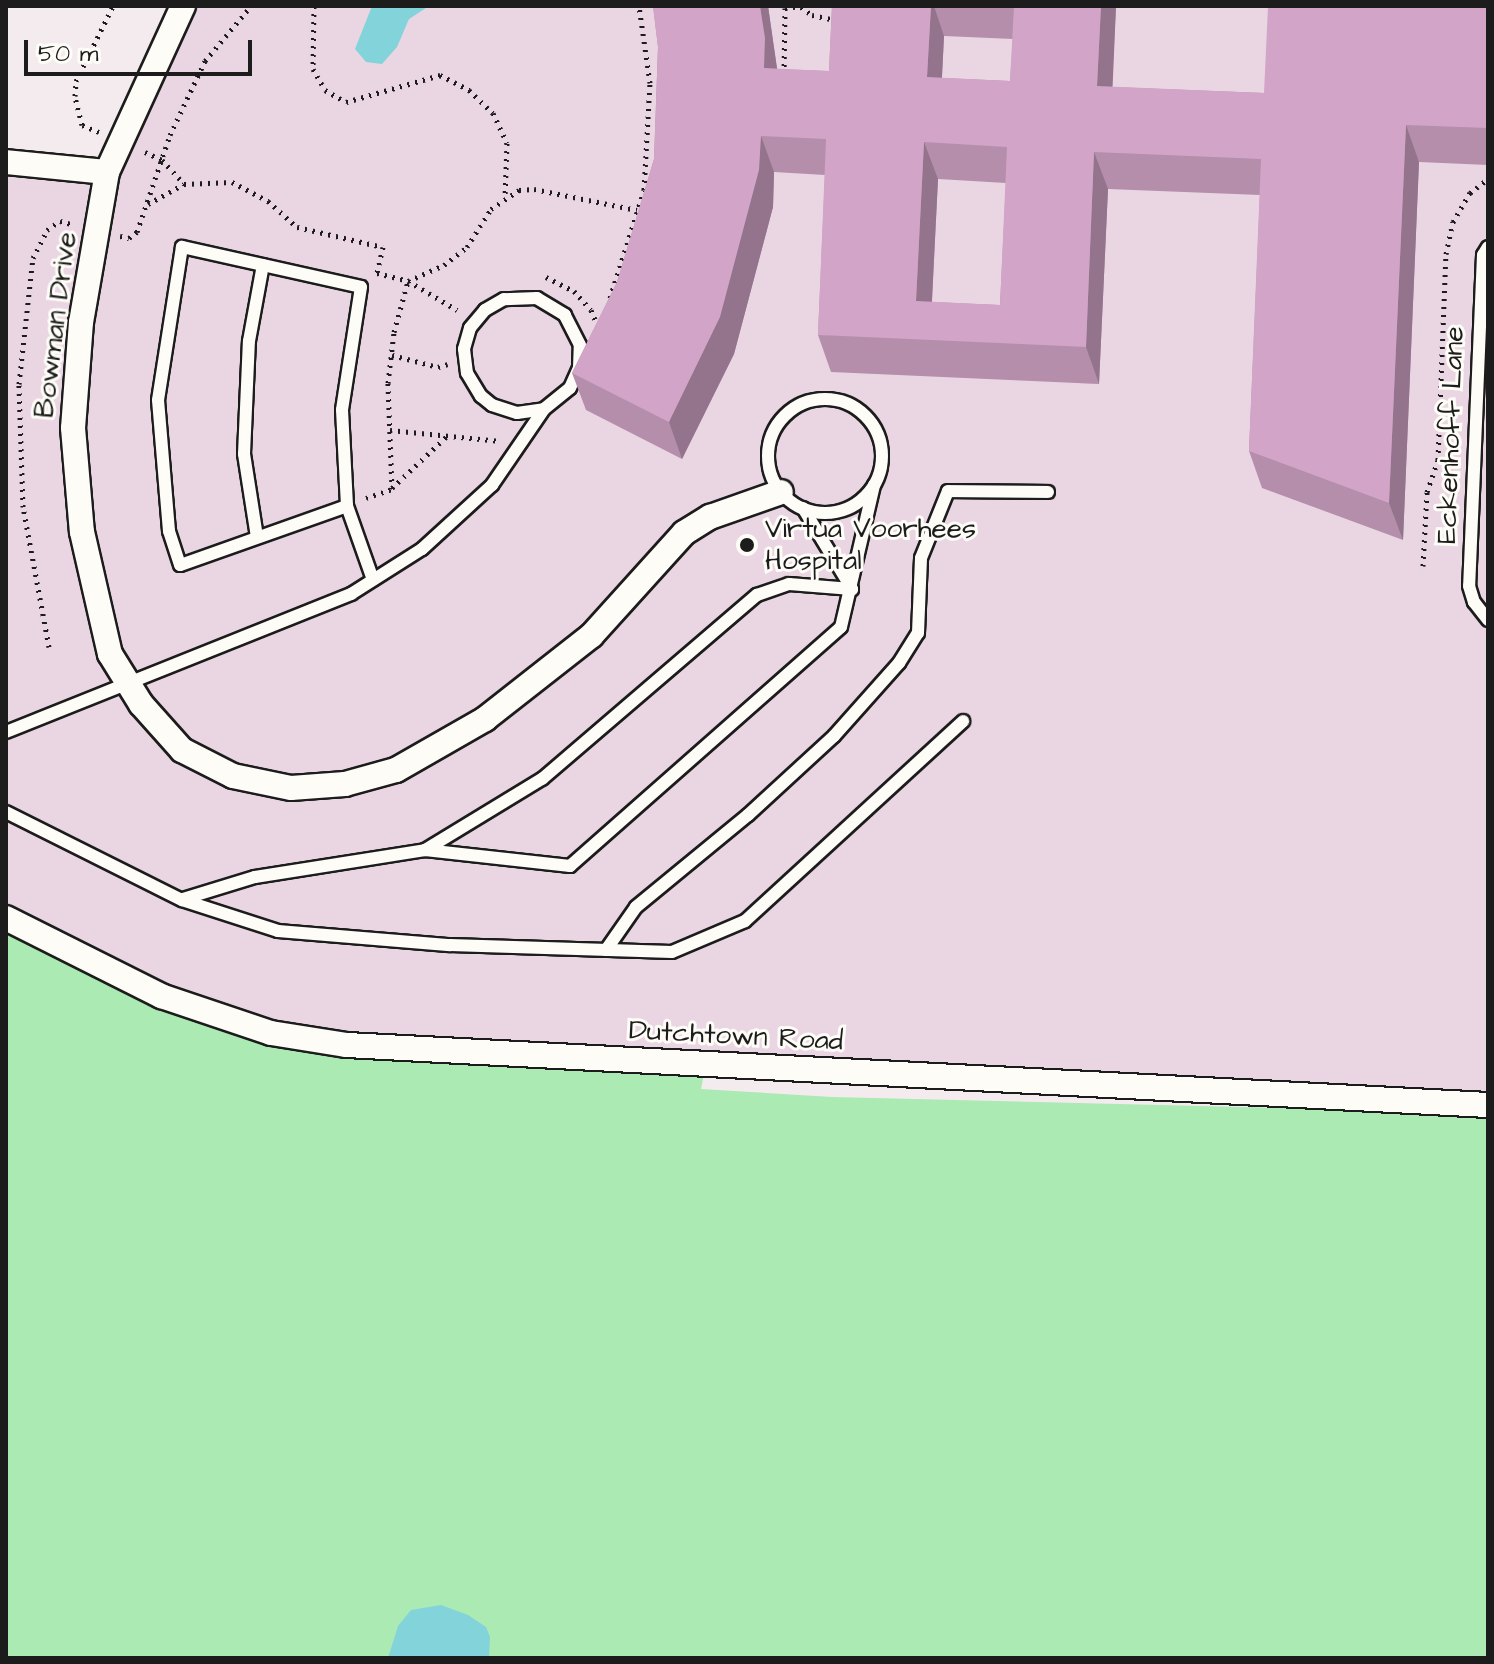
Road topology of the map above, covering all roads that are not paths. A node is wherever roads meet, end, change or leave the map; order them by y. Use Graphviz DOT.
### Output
graph roads {
  1 [pos="183,6"];
  2 [pos="6,162"];
  3 [pos="107,172"];
  4 [pos="1488,247"];
  5 [pos="263,265"];
  6 [pos="544,409"];
  7 [pos="874,485"];
  8 [pos="781,492"];
  9 [pos="1048,492"];
  10 [pos="347,506"];
  11 [pos="803,508"];
  12 [pos="257,537"];
  13 [pos="373,580"];
  14 [pos="852,589"];
  15 [pos="1488,620"];
  16 [pos="128,683"];
  17 [pos="963,721"];
  18 [pos="6,732"];
  19 [pos="6,812"];
  20 [pos="425,850"];
  21 [pos="182,900"];
  22 [pos="6,918"];
  23 [pos="606,950"];
  24 [pos="1488,1105"];
  1 -- 3 [label="street, Bowman Drive"];
  2 -- 3 [label="street"];
  3 -- 16 [label="street, Bowman Drive"];
  4 -- 15 [label="lane, Eckenhoff Lane"];
  5 -- 10 [label="lane"];
  5 -- 12 [label="lane"];
  5 -- 12 [label="lane"];
  6 -- 6 [label="lane"];
  6 -- 13 [label="lane"];
  7 -- 8 [label="lane"];
  7 -- 11 [label="lane"];
  7 -- 14 [label="lane"];
  8 -- 11 [label="lane"];
  8 -- 16 [label="street, Bowman Drive"];
  9 -- 23 [label="lane"];
  10 -- 12 [label="lane"];
  10 -- 13 [label="lane"];
  11 -- 14 [label="lane"];
  13 -- 16 [label="lane"];
  14 -- 20 [label="lane"];
  14 -- 20 [label="lane"];
  16 -- 18 [label="lane"];
  17 -- 23 [label="lane"];
  19 -- 21 [label="lane"];
  20 -- 21 [label="lane"];
  21 -- 23 [label="lane"];
  22 -- 24 [label="street, Dutchtown Road"];
}
